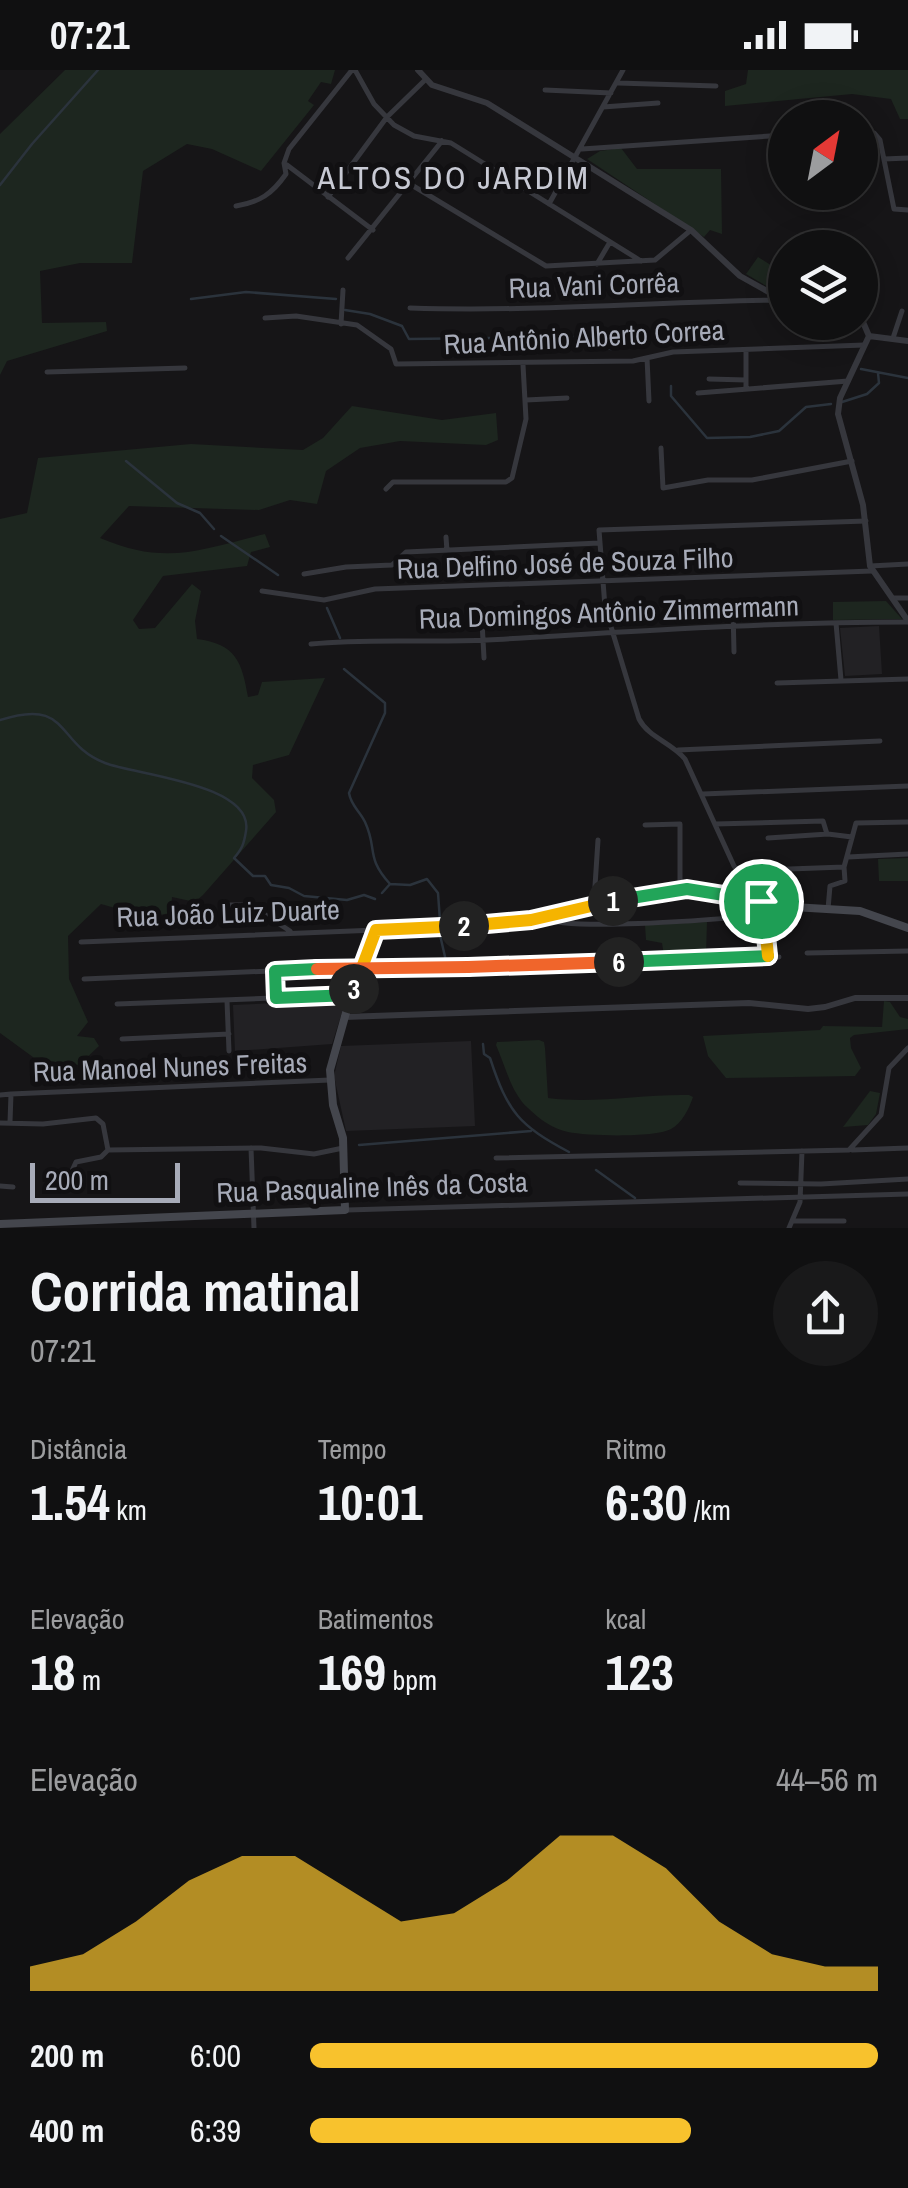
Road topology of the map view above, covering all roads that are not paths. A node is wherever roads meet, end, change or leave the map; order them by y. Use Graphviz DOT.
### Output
graph roads {
  1 [pos="354,70"];
  2 [pos="418,70"];
  3 [pos="624,70"];
  4 [pos="425,80"];
  5 [pos="618,82"];
  6 [pos="716,86"];
  7 [pos="546,90"];
  8 [pos="611,92"];
  9 [pos="658,104"];
  10 [pos="603,107"];
  11 [pos="387,117"];
  12 [pos="768,136"];
  13 [pos="878,139"];
  14 [pos="442,141"];
  15 [pos="582,150"];
  16 [pos="908,158"];
  17 [pos="576,159"];
  18 [pos="884,159"];
  19 [pos="284,163"];
  20 [pos="410,184"];
  21 [pos="328,197"];
  22 [pos="549,204"];
  23 [pos="236,206"];
  24 [pos="908,210"];
  25 [pos="373,230"];
  26 [pos="691,230"];
  27 [pos="610,242"];
  28 [pos="348,258"];
  29 [pos="641,261"];
  30 [pos="598,264"];
  31 [pos="343,290"];
  32 [pos="768,293"];
  33 [pos="768,301"];
  34 [pos="410,308"];
  35 [pos="902,311"];
  36 [pos="265,318"];
  37 [pos="341,324"];
  38 [pos="878,337"];
  39 [pos="894,338"];
  40 [pos="867,340"];
  41 [pos="908,340"];
  42 [pos="864,345"];
  43 [pos="746,350"];
  44 [pos="647,358"];
  45 [pos="523,365"];
  46 [pos="185,368"];
  47 [pos="47,372"];
  48 [pos="708,379"];
  49 [pos="746,380"];
  50 [pos="848,382"];
  51 [pos="746,388"];
  52 [pos="698,394"];
  53 [pos="568,398"];
  54 [pos="526,400"];
  55 [pos="649,401"];
  56 [pos="661,448"];
  57 [pos="852,461"];
  58 [pos="386,489"];
  59 [pos="866,522"];
  60 [pos="446,537"];
  61 [pos="599,544"];
  62 [pos="447,551"];
  63 [pos="908,564"];
  64 [pos="871,568"];
  65 [pos="304,574"];
  66 [pos="602,583"];
  67 [pos="262,590"];
  68 [pos="890,598"];
  69 [pos="908,598"];
  70 [pos="732,609"];
  71 [pos="908,621"];
  72 [pos="482,622"];
  73 [pos="836,624"];
  74 [pos="732,625"];
  75 [pos="613,632"];
  76 [pos="482,640"];
  77 [pos="311,644"];
  78 [pos="734,652"];
  79 [pos="484,658"];
  80 [pos="908,679"];
  81 [pos="841,681"];
  82 [pos="777,683"];
  83 [pos="880,741"];
  84 [pos="678,750"];
  85 [pos="908,786"];
  86 [pos="703,794"];
  87 [pos="908,822"];
  88 [pos="715,824"];
  89 [pos="645,826"];
  90 [pos="827,834"];
  91 [pos="852,836"];
  92 [pos="768,838"];
  93 [pos="598,840"];
  94 [pos="908,854"];
  95 [pos="848,857"];
  96 [pos="844,868"];
  97 [pos="737,871"];
  98 [pos="680,889"];
  99 [pos="761,901"];
  100 [pos="227,905"];
  101 [pos="598,905"];
  102 [pos="793,907"];
  103 [pos="828,910"];
  104 [pos="764,915"];
  105 [pos="269,916"];
  106 [pos="544,918"];
  107 [pos="908,928"];
  108 [pos="376,930"];
  109 [pos="292,933"];
  110 [pos="268,934"];
  111 [pos="81,942"];
  112 [pos="908,951"];
  113 [pos="807,953"];
  114 [pos="779,957"];
  115 [pos="768,958"];
  116 [pos="363,967"];
  117 [pos="275,971"];
  118 [pos="84,979"];
  119 [pos="351,995"];
  120 [pos="276,998"];
  121 [pos="908,998"];
  122 [pos="227,1000"];
  123 [pos="118,1004"];
  124 [pos="344,1017"];
  125 [pos="228,1034"];
  126 [pos="122,1040"];
  127 [pos="908,1049"];
  128 [pos="229,1051"];
  129 [pos="330,1080"];
  130 [pos="11,1094"];
  131 [pos="0,1095"];
  132 [pos="10,1122"];
  133 [pos="0,1123"];
  134 [pos="251,1148"];
  135 [pos="343,1148"];
  136 [pos="908,1148"];
  137 [pos="108,1150"];
  138 [pos="849,1150"];
  139 [pos="802,1151"];
  140 [pos="496,1158"];
  141 [pos="72,1173"];
  142 [pos="908,1179"];
  143 [pos="740,1183"];
  144 [pos="802,1184"];
  145 [pos="0,1186"];
  146 [pos="14,1187"];
  147 [pos="908,1194"];
  148 [pos="800,1198"];
  149 [pos="345,1210"];
  150 [pos="254,1214"];
  151 [pos="844,1221"];
  152 [pos="0,1224"];
  153 [pos="791,1224"];
  154 [pos="254,1228"];
  1 -- 11 [label="street"];
  1 -- 19 [label="street"];
  2 -- 4 [label="street"];
  3 -- 5 [label="street"];
  4 -- 11 [label="street"];
  4 -- 17 [label="street"];
  5 -- 6 [label="street"];
  5 -- 8 [label="street"];
  7 -- 8 [label="street"];
  8 -- 10 [label="street"];
  9 -- 10 [label="street"];
  10 -- 15 [label="street"];
  11 -- 14 [label="street"];
  11 -- 21 [label="street"];
  12 -- 15 [label="street"];
  13 -- 18 [label="street"];
  14 -- 20 [label="street"];
  14 -- 22 [label="street"];
  15 -- 17 [label="street"];
  16 -- 18 [label="street"];
  17 -- 22 [label="street"];
  17 -- 26 [label="street"];
  18 -- 24 [label="street"];
  19 -- 21 [label="street"];
  19 -- 23 [label="street"];
  20 -- 25 [label="street"];
  20 -- 30 [label="street"];
  21 -- 25 [label="street"];
  22 -- 27 [label="street"];
  25 -- 28 [label="street"];
  26 -- 29 [label="street"];
  26 -- 32 [label="street"];
  27 -- 29 [label="street"];
  27 -- 30 [label="street"];
  29 -- 30 [label="street"];
  31 -- 37 [label="street"];
  33 -- 34 [label="street, Rua Vani Corrêa"];
  35 -- 39 [label="street"];
  36 -- 37 [label="street, Rua Antônio Alberto Correa"];
  37 -- 45 [label="street, Rua Antônio Alberto Correa"];
  38 -- 39 [label="street"];
  39 -- 41 [label="street"];
  40 -- 42 [label="street"];
  42 -- 43 [label="street, Rua Antônio Alberto Correa"];
  42 -- 50 [label="street"];
  43 -- 44 [label="street, Rua Antônio Alberto Correa"];
  43 -- 49 [label="street"];
  44 -- 45 [label="street, Rua Antônio Alberto Correa"];
  44 -- 55 [label="street"];
  45 -- 54 [label="street"];
  46 -- 47 [label="street"];
  48 -- 49 [label="street"];
  49 -- 51 [label="street"];
  50 -- 51 [label="street"];
  50 -- 57 [label="street"];
  51 -- 52 [label="street"];
  53 -- 54 [label="street"];
  54 -- 58 [label="street"];
  56 -- 57 [label="street"];
  57 -- 59 [label="street"];
  59 -- 61 [label="street"];
  59 -- 64 [label="street"];
  60 -- 62 [label="street"];
  61 -- 62 [label="street"];
  61 -- 66 [label="street"];
  62 -- 65 [label="street"];
  63 -- 64 [label="street, Rua Delfino José de Souza Filho"];
  64 -- 66 [label="street, Rua Delfino José de Souza Filho"];
  64 -- 68 [label="street"];
  66 -- 67 [label="street, Rua Delfino José de Souza Filho"];
  66 -- 75 [label="street"];
  68 -- 69 [label="street"];
  68 -- 71 [label="street"];
  70 -- 74 [label="street"];
  71 -- 73 [label="street, Rua Domingos Antônio Zimmermann"];
  72 -- 76 [label="street"];
  73 -- 74 [label="street, Rua Domingos Antônio Zimmermann"];
  73 -- 81 [label="street"];
  74 -- 75 [label="street, Rua Domingos Antônio Zimmermann"];
  74 -- 78 [label="street"];
  75 -- 76 [label="street, Rua Domingos Antônio Zimmermann"];
  75 -- 84 [label="street"];
  76 -- 77 [label="street, Rua Domingos Antônio Zimmermann"];
  76 -- 79 [label="street"];
  80 -- 81 [label="street"];
  81 -- 82 [label="street"];
  83 -- 84 [label="street"];
  84 -- 86 [label="street"];
  85 -- 86 [label="street"];
  86 -- 88 [label="street"];
  87 -- 91 [label="street"];
  88 -- 90 [label="street"];
  88 -- 97 [label="street"];
  89 -- 98 [label="street"];
  90 -- 91 [label="street"];
  90 -- 92 [label="street"];
  91 -- 95 [label="street"];
  93 -- 101 [label="street"];
  94 -- 95 [label="street"];
  95 -- 96 [label="street"];
  96 -- 97 [label="street"];
  96 -- 103 [label="street"];
  97 -- 99 [label="street"];
  98 -- 99 [label="main road, Rua João Luiz Duarte"];
  98 -- 101 [label="main road, Rua João Luiz Duarte"];
  99 -- 102 [label="main road, Rua João Luiz Duarte"];
  100 -- 105 [label="street"];
  101 -- 106 [label="main road, Rua João Luiz Duarte"];
  102 -- 103 [label="main road, Rua João Luiz Duarte"];
  102 -- 104 [label="street"];
  103 -- 107 [label="main road, Rua João Luiz Duarte"];
  104 -- 106 [label="street"];
  104 -- 115 [label="street"];
  105 -- 109 [label="street"];
  105 -- 110 [label="street"];
  106 -- 108 [label="main road, Rua João Luiz Duarte"];
  108 -- 109 [label="street, Rua João Luiz Duarte"];
  108 -- 116 [label="main road"];
  109 -- 110 [label="street, Rua João Luiz Duarte"];
  110 -- 111 [label="street, Rua João Luiz Duarte"];
  112 -- 113 [label="street"];
  114 -- 115 [label="street"];
  115 -- 116 [label="street"];
  116 -- 117 [label="street"];
  116 -- 119 [label="main road"];
  117 -- 118 [label="street"];
  117 -- 120 [label="street"];
  119 -- 120 [label="street"];
  119 -- 124 [label="main road"];
  120 -- 122 [label="street"];
  121 -- 124 [label="street"];
  122 -- 123 [label="street"];
  122 -- 125 [label="street"];
  124 -- 129 [label="main road"];
  125 -- 126 [label="street"];
  125 -- 128 [label="street"];
  127 -- 138 [label="street"];
  129 -- 130 [label="street, Rua Manoel Nunes Freitas"];
  129 -- 135 [label="main road"];
  130 -- 131 [label="street, Rua Manoel Nunes Freitas"];
  130 -- 132 [label="street, Rua Manoel Nunes Freitas"];
  132 -- 133 [label="street"];
  132 -- 137 [label="street"];
  134 -- 135 [label="street"];
  134 -- 137 [label="street"];
  134 -- 150 [label="street"];
  135 -- 149 [label="main road"];
  136 -- 138 [label="street"];
  137 -- 141 [label="street"];
  138 -- 139 [label="street"];
  139 -- 140 [label="street"];
  139 -- 144 [label="street"];
  142 -- 144 [label="street"];
  143 -- 144 [label="street"];
  144 -- 148 [label="street"];
  145 -- 146 [label="street"];
  147 -- 148 [label="street, Rua Pasqualine Inês da Costa"];
  148 -- 149 [label="street, Rua Pasqualine Inês da Costa"];
  148 -- 153 [label="street"];
  149 -- 150 [label="main road, Rua Pasqualine Inês da Costa"];
  150 -- 152 [label="main road, Rua Pasqualine Inês da Costa"];
  150 -- 154 [label="street"];
  151 -- 153 [label="street"];
}
